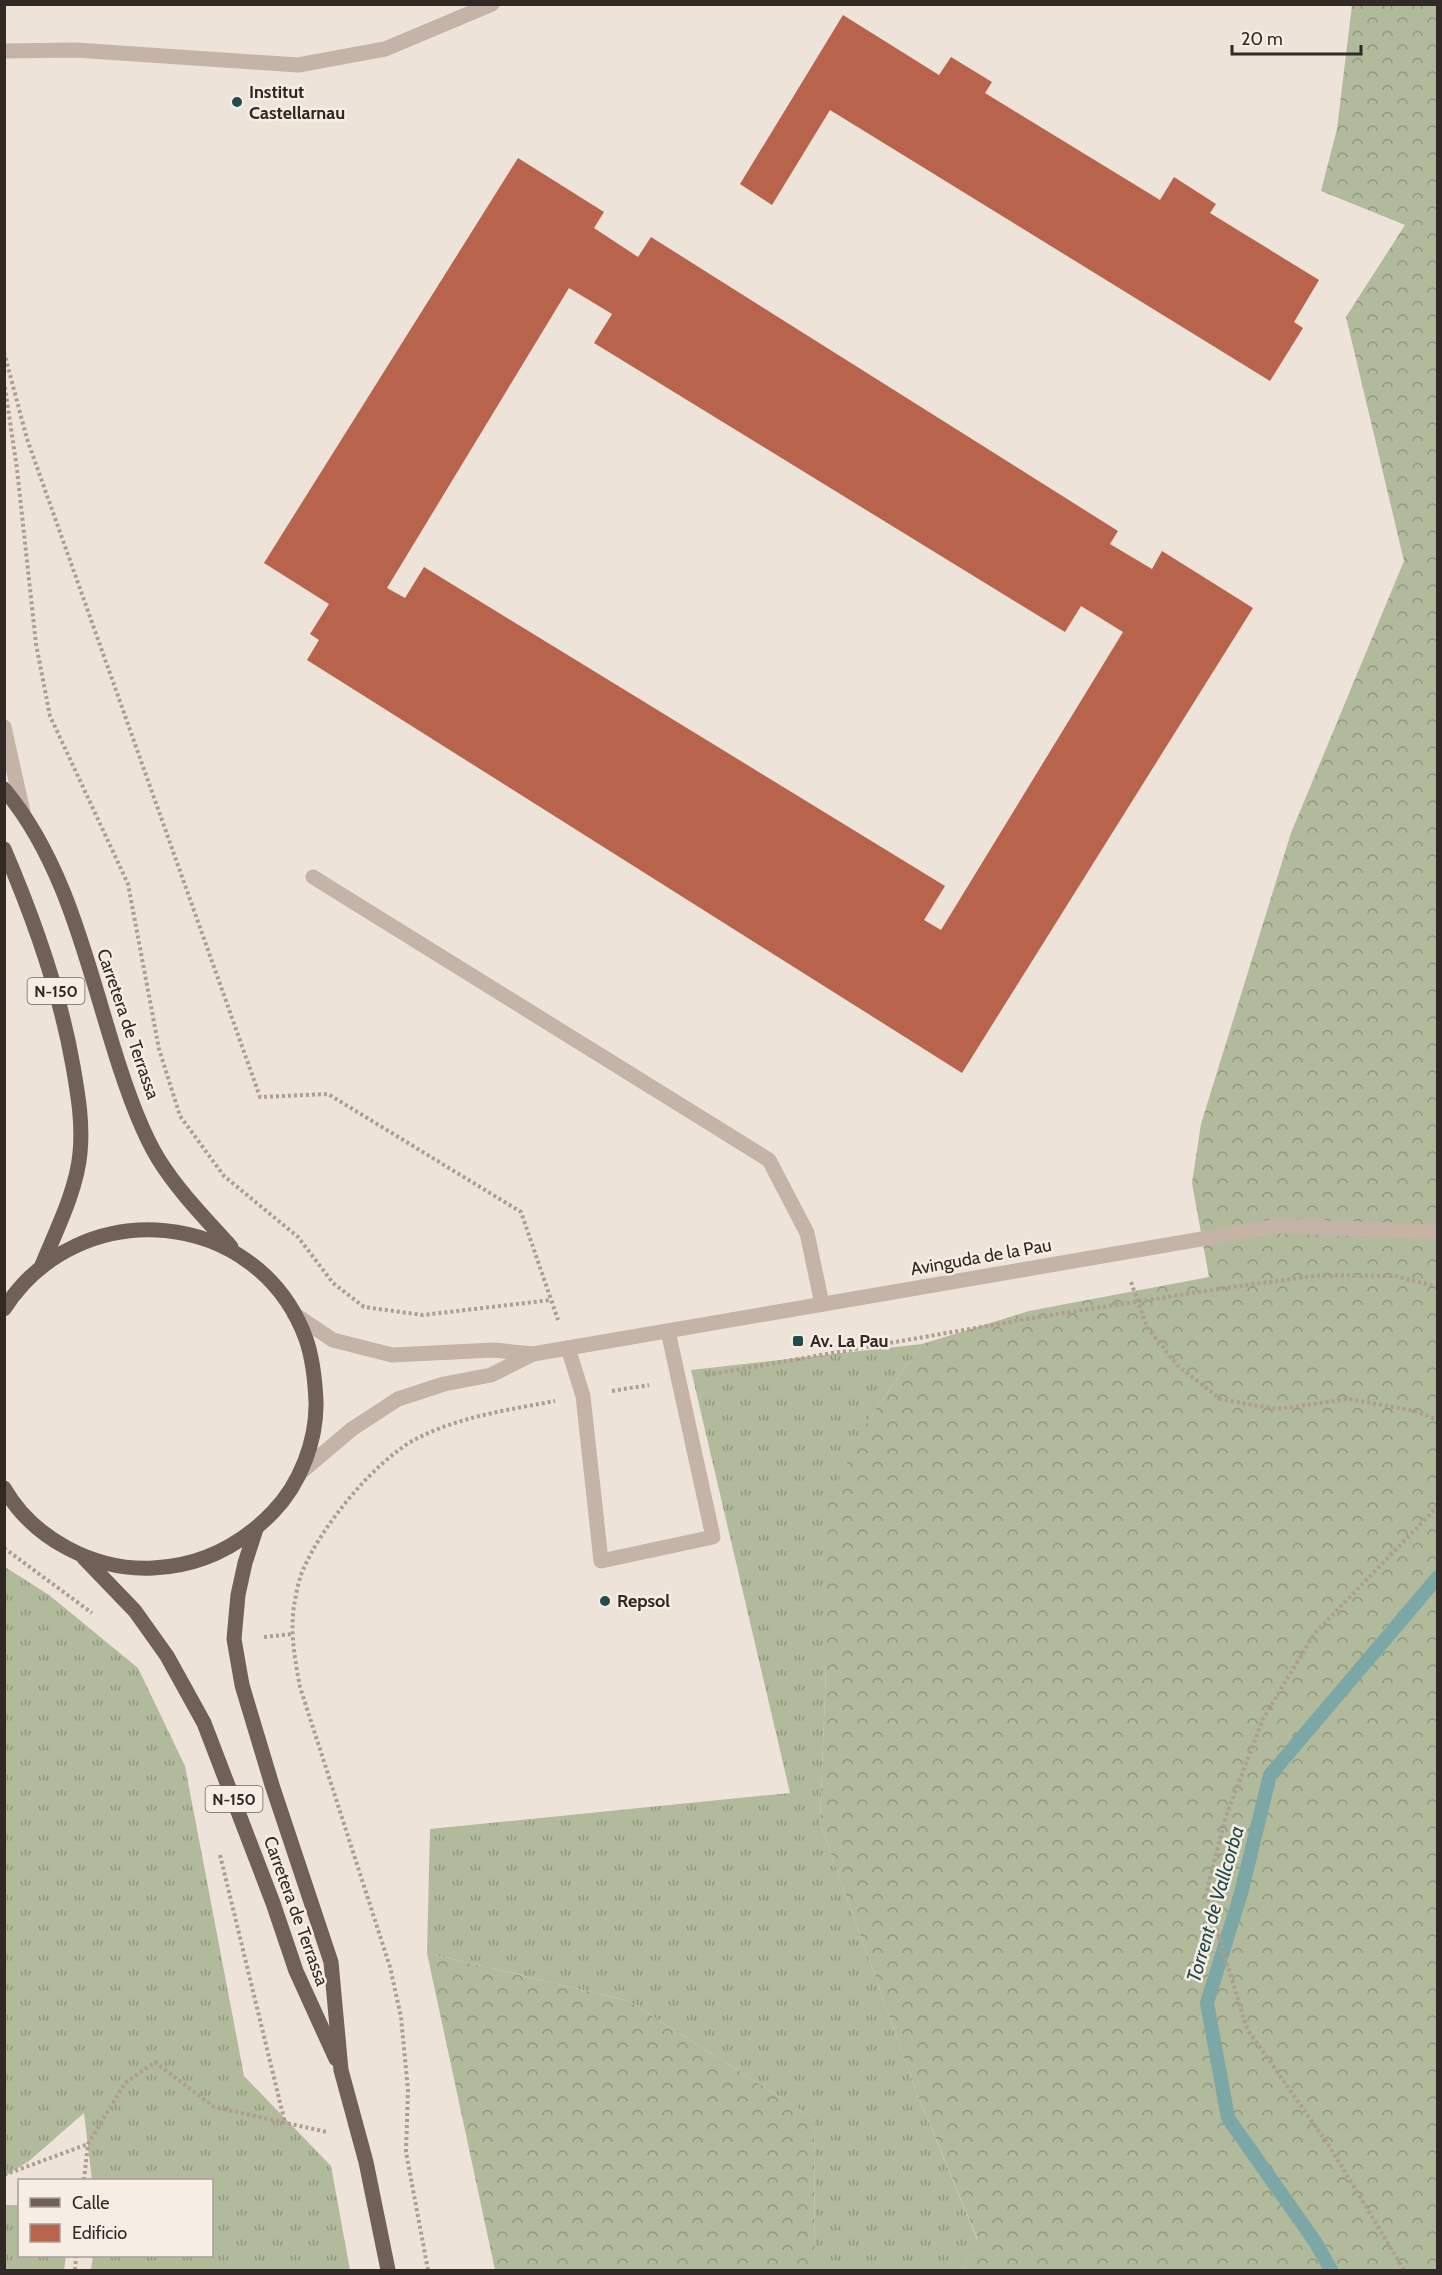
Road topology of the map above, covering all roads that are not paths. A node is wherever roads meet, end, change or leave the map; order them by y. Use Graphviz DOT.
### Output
graph roads {
  1 [pos="492,4"];
  2 [pos="4,51"];
  3 [pos="4,727"];
  4 [pos="4,789"];
  5 [pos="23,812"];
  6 [pos="4,849"];
  7 [pos="313,877"];
  8 [pos="1437,1232"];
  9 [pos="239,1256"];
  10 [pos="42,1265"];
  11 [pos="822,1304"];
  12 [pos="4,1308"];
  13 [pos="294,1314"];
  14 [pos="668,1331"];
  15 [pos="568,1348"];
  16 [pos="533,1354"];
  17 [pos="300,1473"];
  18 [pos="6,1493"];
  19 [pos="256,1529"];
  20 [pos="82,1556"];
  21 [pos="341,2070"];
  22 [pos="388,2271"];
  1 -- 2 [label="street"];
  3 -- 5 [label="street"];
  4 -- 5 [label="main road, Carretera de Terrassa / N-150"];
  5 -- 9 [label="main road, Carretera de Terrassa / N-150"];
  6 -- 10 [label="main road, N-150"];
  7 -- 11 [label="street"];
  8 -- 11 [label="street, Avinguda de la Pau"];
  9 -- 10 [label="main road, N-150"];
  9 -- 13 [label="main road, N-150"];
  10 -- 12 [label="main road, N-150"];
  11 -- 14 [label="street, Avinguda de la Pau"];
  13 -- 16 [label="street, Avinguda de la Pau"];
  13 -- 17 [label="main road, N-150"];
  14 -- 15 [label="street, Avinguda de la Pau"];
  14 -- 15 [label="street"];
  15 -- 16 [label="street, Avinguda de la Pau"];
  16 -- 17 [label="street, Avinguda de la Pau"];
  17 -- 19 [label="main road, N-150"];
  18 -- 20 [label="main road, N-150"];
  19 -- 20 [label="main road, N-150"];
  19 -- 21 [label="main road, Carretera de Terrassa / N-150"];
  20 -- 21 [label="main road, Carretera de Terrassa / N-150"];
  21 -- 22 [label="main road, Carretera de Terrassa / N-150"];
}
